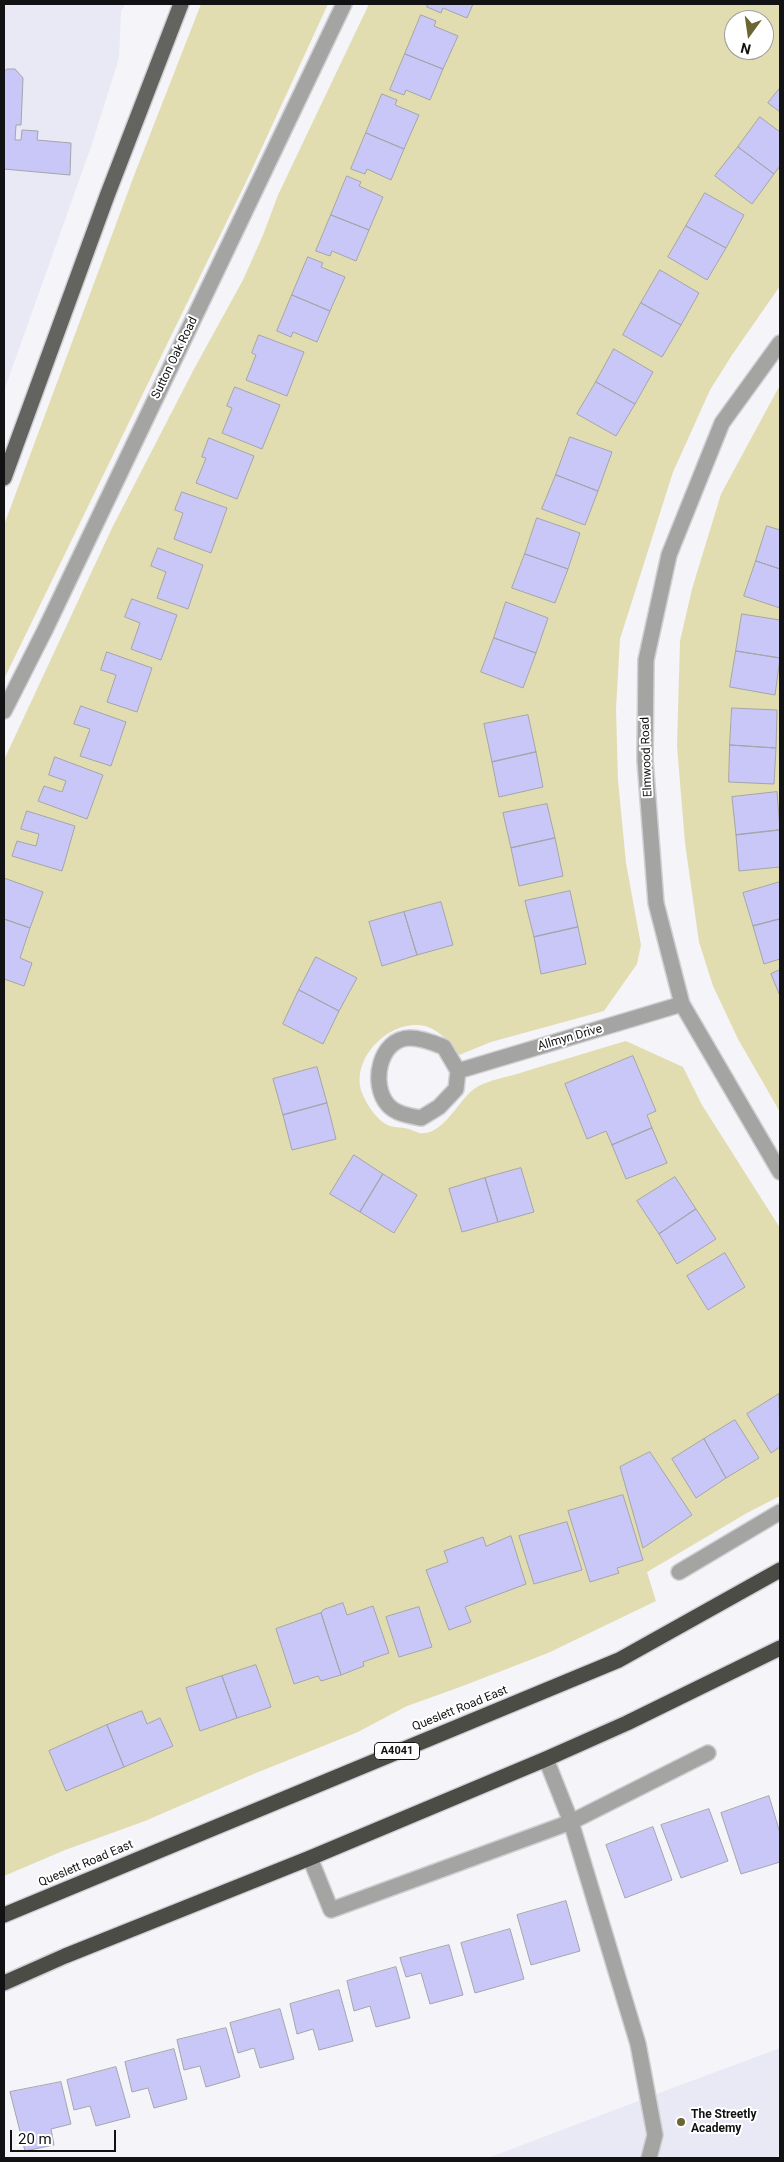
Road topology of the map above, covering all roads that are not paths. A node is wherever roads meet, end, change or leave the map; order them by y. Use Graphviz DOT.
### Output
graph roads {
  1 [pos="181,4"];
  2 [pos="344,4"];
  3 [pos="780,343"];
  4 [pos="4,478"];
  5 [pos="4,711"];
  6 [pos="682,1004"];
  7 [pos="458,1071"];
  8 [pos="780,1172"];
  9 [pos="780,1512"];
  10 [pos="780,1570"];
  11 [pos="679,1572"];
  12 [pos="780,1648"];
  13 [pos="708,1753"];
  14 [pos="546,1759"];
  15 [pos="571,1822"];
  16 [pos="310,1858"];
  17 [pos="4,1915"];
  18 [pos="4,1983"];
  19 [pos="650,2158"];
  1 -- 4 [label="main road"];
  2 -- 5 [label="street, Sutton Oak Road"];
  3 -- 6 [label="street, Elmwood Road"];
  6 -- 7 [label="street, Allmyn Drive"];
  6 -- 8 [label="street, Elmwood Road"];
  7 -- 7 [label="street"];
  9 -- 11 [label="street"];
  10 -- 17 [label="highway, Queslett Road East / A4041"];
  12 -- 14 [label="highway"];
  13 -- 15 [label="street"];
  14 -- 15 [label="street"];
  14 -- 16 [label="highway"];
  15 -- 16 [label="street"];
  15 -- 19 [label="street"];
  16 -- 18 [label="highway"];
}
